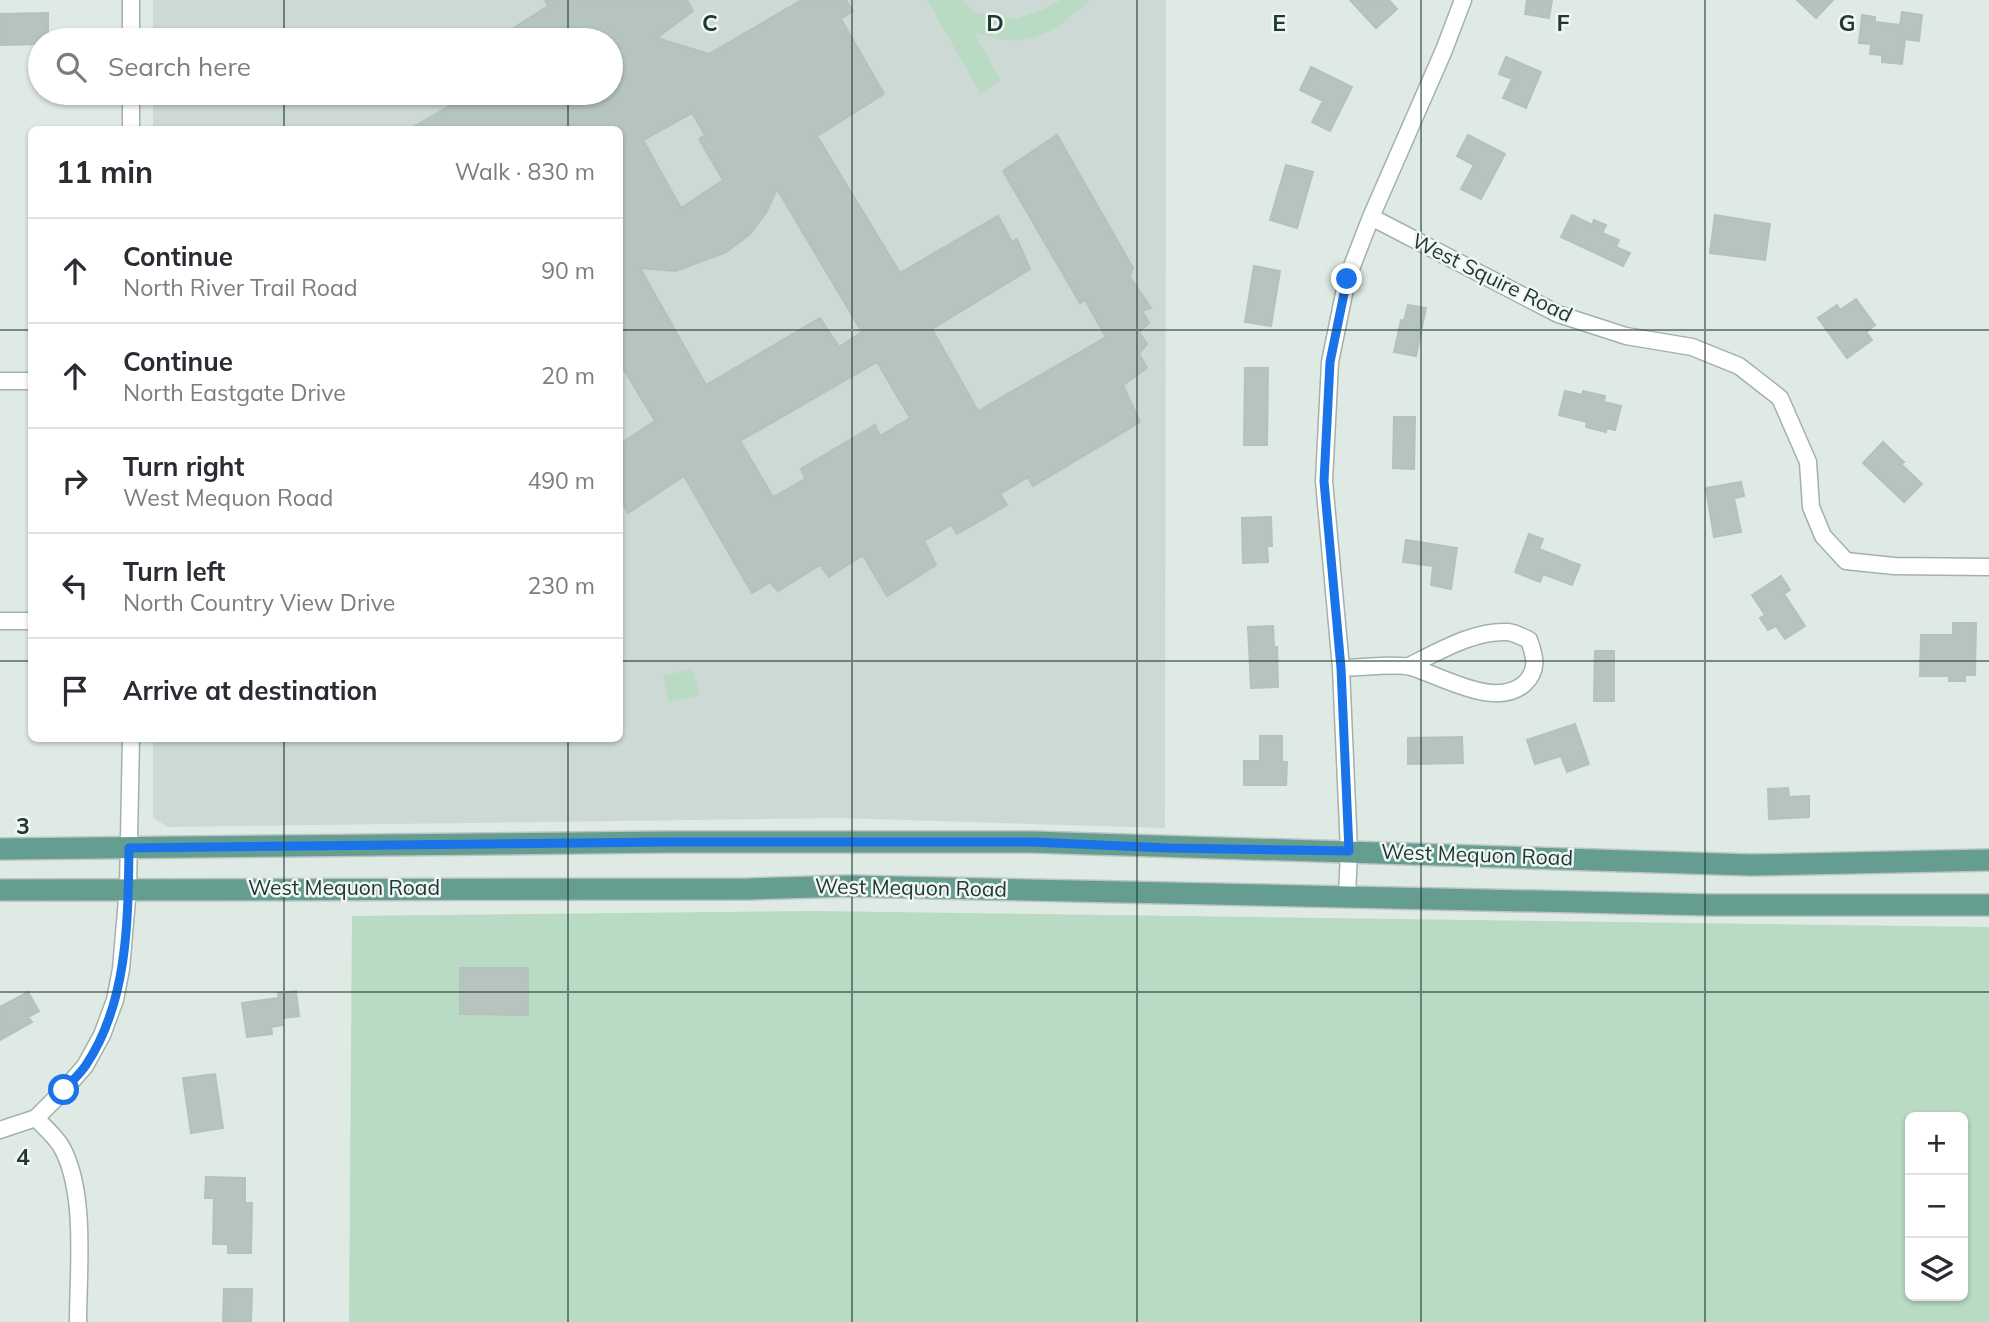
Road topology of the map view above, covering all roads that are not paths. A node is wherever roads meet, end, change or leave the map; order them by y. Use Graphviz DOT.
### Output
graph roads {
  1 [pos="131,0"];
  2 [pos="1463,0"];
  3 [pos="131,28"];
  4 [pos="131,105"];
  5 [pos="131,126"];
  6 [pos="1371,217"];
  7 [pos="0,380"];
  8 [pos="28,381"];
  9 [pos="1989,566"];
  10 [pos="0,621"];
  11 [pos="28,621"];
  12 [pos="1409,666"];
  13 [pos="1341,668"];
  14 [pos="131,742"];
  15 [pos="129,848"];
  16 [pos="0,849"];
  17 [pos="1349,851"];
  18 [pos="1989,860"];
  19 [pos="128,888"];
  20 [pos="0,890"];
  21 [pos="1989,892"];
  22 [pos="1347,897"];
  23 [pos="1954,905"];
  24 [pos="1989,905"];
  25 [pos="36,1118"];
  26 [pos="0,1130"];
  27 [pos="78,1322"];
  1 -- 3 [label="street"];
  2 -- 6 [label="street"];
  4 -- 5 [label="street"];
  6 -- 9 [label="street, West Squire Road"];
  6 -- 13 [label="street"];
  7 -- 8 [label="street"];
  10 -- 11 [label="street"];
  12 -- 12 [label="street"];
  12 -- 13 [label="street"];
  13 -- 17 [label="street"];
  14 -- 15 [label="street"];
  15 -- 16 [label="main road, West Mequon Road"];
  15 -- 17 [label="main road, West Mequon Road"];
  15 -- 19 [label="street"];
  17 -- 18 [label="main road, West Mequon Road"];
  17 -- 22 [label="street"];
  19 -- 20 [label="main road, West Mequon Road"];
  19 -- 22 [label="main road, West Mequon Road"];
  19 -- 25 [label="street"];
  21 -- 23 [label="main road"];
  22 -- 23 [label="main road, West Mequon Road"];
  23 -- 24 [label="main road, West Mequon Road"];
  25 -- 26 [label="street"];
  25 -- 27 [label="street"];
}
